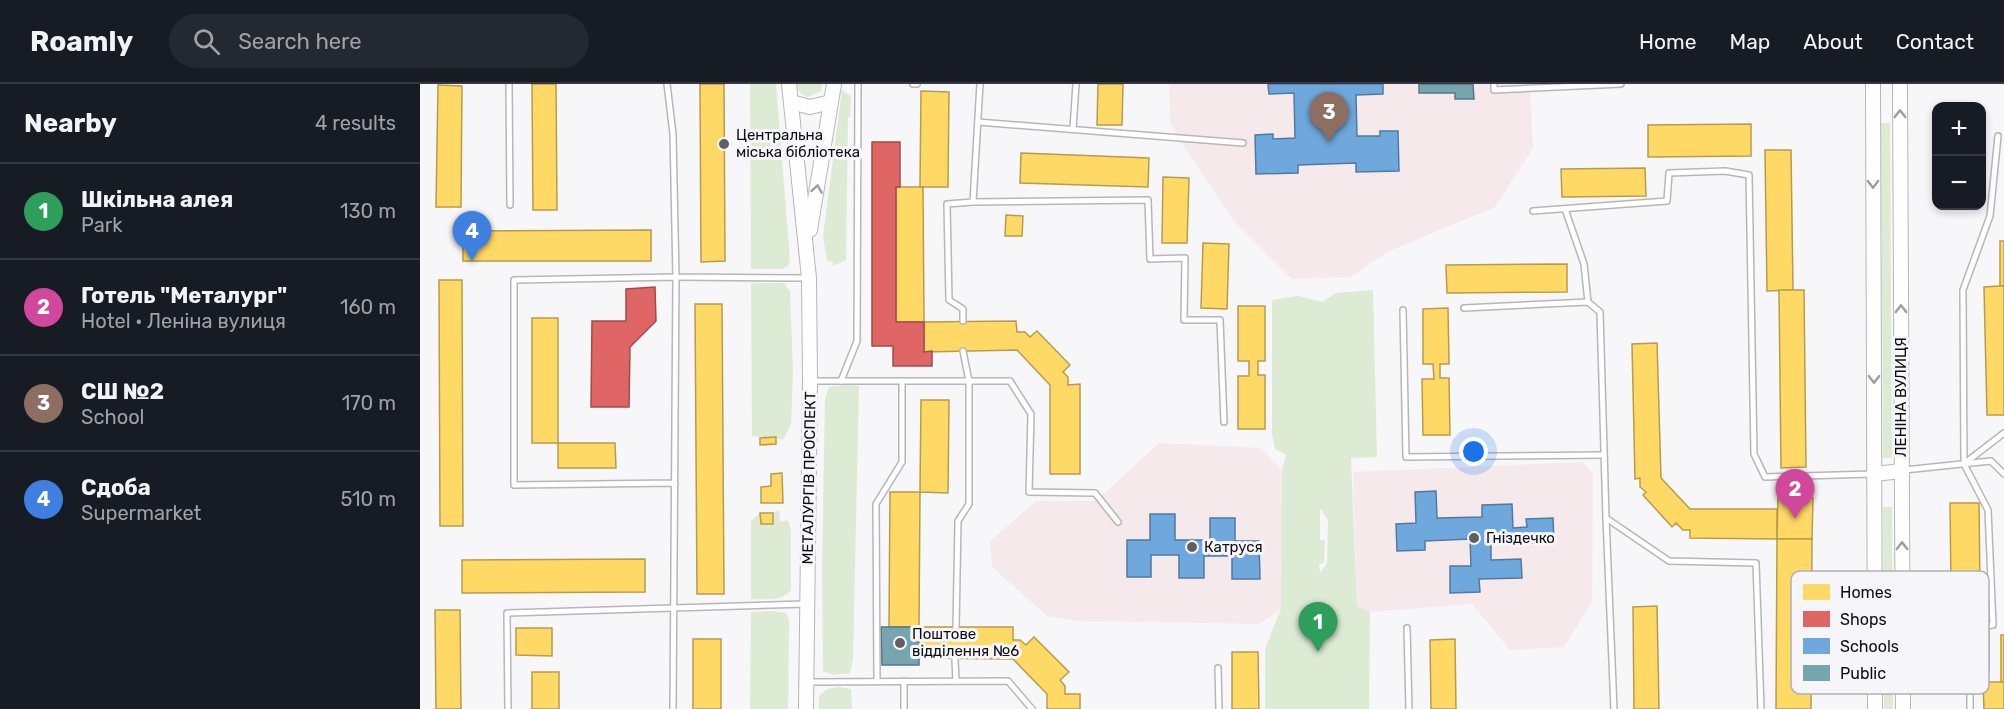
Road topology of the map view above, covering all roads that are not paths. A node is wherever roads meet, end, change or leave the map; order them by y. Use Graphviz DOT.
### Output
graph roads {
  1 [pos="509,84"];
  2 [pos="667,84"];
  3 [pos="789,84"];
  4 [pos="834,84"];
  5 [pos="858,84"];
  6 [pos="980,84"];
  7 [pos="1076,84"];
  8 [pos="1494,84"];
  9 [pos="1621,84"];
  10 [pos="1873,84"];
  11 [pos="1900,84"];
  12 [pos="791,102"];
  13 [pos="831,102"];
  14 [pos="978,122"];
  15 [pos="1073,129"];
  16 [pos="1998,136"];
  17 [pos="1243,143"];
  18 [pos="973,202"];
  19 [pos="510,205"];
  20 [pos="1564,209"];
  21 [pos="1533,211"];
  22 [pos="807,247"];
  23 [pos="676,277"];
  24 [pos="809,278"];
  25 [pos="1588,302"];
  26 [pos="1464,308"];
  27 [pos="1403,310"];
  28 [pos="963,321"];
  29 [pos="963,351"];
  30 [pos="810,381"];
  31 [pos="841,381"];
  32 [pos="902,381"];
  33 [pos="969,381"];
  34 [pos="1224,422"];
  35 [pos="2004,433"];
  36 [pos="1604,455"];
  37 [pos="1964,464"];
  38 [pos="1902,471"];
  39 [pos="1874,474"];
  40 [pos="2004,474"];
  41 [pos="675,483"];
  42 [pos="1606,518"];
  43 [pos="1118,522"];
  44 [pos="1874,571"];
  45 [pos="1903,571"];
  46 [pos="807,604"];
  47 [pos="674,609"];
  48 [pos="1989,626"];
  49 [pos="956,627"];
  50 [pos="1407,628"];
  51 [pos="955,659"];
  52 [pos="1218,668"];
  53 [pos="877,681"];
  54 [pos="904,681"];
  55 [pos="956,681"];
  56 [pos="806,682"];
  57 [pos="1875,694"];
  58 [pos="1904,694"];
  59 [pos="508,709"];
  60 [pos="673,709"];
  61 [pos="806,709"];
  62 [pos="904,709"];
  63 [pos="1032,709"];
  64 [pos="1219,709"];
  65 [pos="1409,709"];
  66 [pos="1614,709"];
  67 [pos="1761,709"];
  68 [pos="1875,709"];
  69 [pos="1904,709"];
  1 -- 19 [label="lane"];
  2 -- 23 [label="lane"];
  3 -- 12 [label="street, МЕТАЛУРГІВ ПРОСПЕКТ"];
  4 -- 13 [label="street, МЕТАЛУРГІВ ПРОСПЕКТ"];
  5 -- 31 [label="lane"];
  6 -- 14 [label="lane"];
  7 -- 15 [label="lane"];
  8 -- 9 [label="lane"];
  10 -- 39 [label="street, ЛЕНІНА ВУЛИЦЯ, one-way"];
  38 -- 11 [label="street, ЛЕНІНА ВУЛИЦЯ, one-way"];
  12 -- 13 [label="street"];
  12 -- 22 [label="street, МЕТАЛУРГІВ ПРОСПЕКТ"];
  22 -- 13 [label="street, МЕТАЛУРГІВ ПРОСПЕКТ, one-way"];
  14 -- 15 [label="lane"];
  14 -- 18 [label="lane"];
  15 -- 17 [label="lane"];
  16 -- 37 [label="lane"];
  18 -- 28 [label="lane"];
  18 -- 34 [label="lane"];
  20 -- 21 [label="lane"];
  20 -- 25 [label="lane"];
  20 -- 39 [label="lane"];
  22 -- 24 [label="street, МЕТАЛУРГІВ ПРОСПЕКТ"];
  23 -- 24 [label="lane"];
  23 -- 41 [label="lane"];
  23 -- 41 [label="lane"];
  24 -- 30 [label="street, МЕТАЛУРГІВ ПРОСПЕКТ"];
  25 -- 26 [label="lane"];
  25 -- 36 [label="lane"];
  27 -- 36 [label="lane"];
  29 -- 33 [label="lane"];
  30 -- 31 [label="lane"];
  30 -- 46 [label="street, МЕТАЛУРГІВ ПРОСПЕКТ"];
  31 -- 32 [label="lane"];
  32 -- 33 [label="lane"];
  32 -- 53 [label="lane"];
  33 -- 43 [label="lane"];
  33 -- 49 [label="lane"];
  35 -- 37 [label="lane"];
  36 -- 42 [label="lane"];
  37 -- 38 [label="lane"];
  37 -- 40 [label="lane"];
  37 -- 48 [label="lane"];
  38 -- 39 [label="street"];
  45 -- 38 [label="street, ЛЕНІНА ВУЛИЦЯ, one-way"];
  39 -- 44 [label="street, ЛЕНІНА ВУЛИЦЯ"];
  41 -- 47 [label="lane"];
  42 -- 66 [label="lane"];
  42 -- 67 [label="lane"];
  46 -- 47 [label="lane"];
  46 -- 56 [label="street, МЕТАЛУРГІВ ПРОСПЕКТ"];
  47 -- 59 [label="lane"];
  47 -- 60 [label="lane"];
  50 -- 65 [label="lane"];
  51 -- 55 [label="lane"];
  52 -- 64 [label="lane"];
  53 -- 54 [label="lane"];
  53 -- 56 [label="lane"];
  54 -- 55 [label="lane"];
  54 -- 62 [label="lane"];
  55 -- 63 [label="lane"];
  56 -- 61 [label="street, МЕТАЛУРГІВ ПРОСПЕКТ"];
  57 -- 68 [label="street, ЛЕНІНА ВУЛИЦЯ"];
  69 -- 58 [label="street, ЛЕНІНА ВУЛИЦЯ, one-way"];
}
